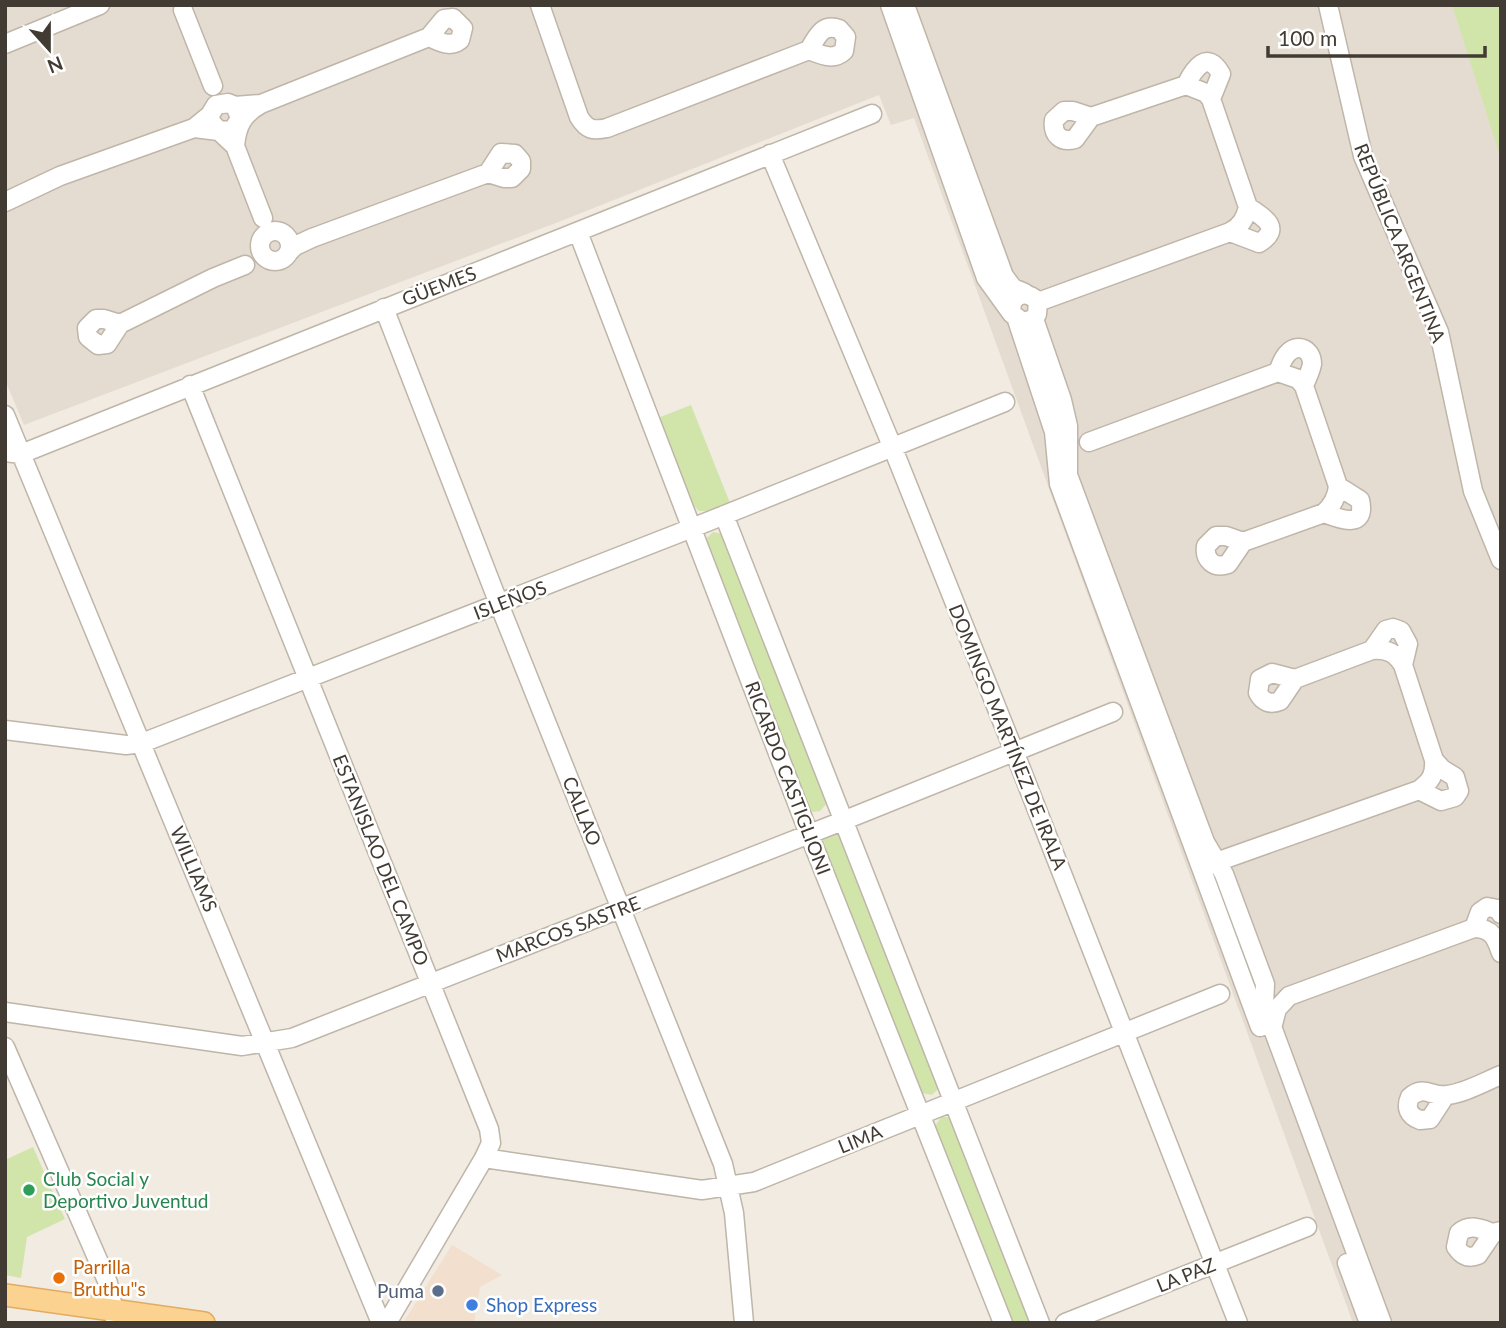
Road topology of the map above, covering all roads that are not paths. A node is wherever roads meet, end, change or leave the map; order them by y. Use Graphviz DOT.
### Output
graph roads {
  1 [pos="100,5"];
  2 [pos="540,5"];
  3 [pos="890,5"];
  4 [pos="905,5"];
  5 [pos="1328,5"];
  6 [pos="182,7"];
  7 [pos="429,37"];
  8 [pos="5,44"];
  9 [pos="809,50"];
  10 [pos="1186,85"];
  11 [pos="1211,99"];
  12 [pos="872,114"];
  13 [pos="224,115"];
  14 [pos="1091,117"];
  15 [pos="770,154"];
  16 [pos="488,173"];
  17 [pos="5,202"];
  18 [pos="1248,207"];
  19 [pos="578,232"];
  20 [pos="1230,232"];
  21 [pos="272,241"];
  22 [pos="384,308"];
  23 [pos="1025,310"];
  24 [pos="121,324"];
  25 [pos="1278,372"];
  26 [pos="190,385"];
  27 [pos="1304,386"];
  28 [pos="1005,402"];
  29 [pos="5,415"];
  30 [pos="1068,426"];
  31 [pos="1089,442"];
  32 [pos="892,446"];
  33 [pos="13,453"];
  34 [pos="1069,475"];
  35 [pos="1338,486"];
  36 [pos="1324,513"];
  37 [pos="724,515"];
  38 [pos="692,528"];
  39 [pos="1243,542"];
  40 [pos="1501,560"];
  41 [pos="499,604"];
  42 [pos="308,679"];
  43 [pos="1295,679"];
  44 [pos="1113,712"];
  45 [pos="5,730"];
  46 [pos="142,743"];
  47 [pos="1014,751"];
  48 [pos="1434,760"];
  49 [pos="1419,790"];
  50 [pos="845,820"];
  51 [pos="809,834"];
  52 [pos="1209,865"];
  53 [pos="622,908"];
  54 [pos="1501,914"];
  55 [pos="1474,928"];
  56 [pos="1499,940"];
  57 [pos="430,982"];
  58 [pos="1265,984"];
  59 [pos="1220,994"];
  60 [pos="1289,996"];
  61 [pos="1259,1007"];
  62 [pos="5,1012"];
  63 [pos="1272,1028"];
  64 [pos="1124,1032"];
  65 [pos="266,1042"];
  66 [pos="5,1047"];
  67 [pos="1501,1076"];
  68 [pos="1445,1096"];
  69 [pos="953,1101"];
  70 [pos="920,1114"];
  71 [pos="484,1158"];
  72 [pos="728,1187"];
  73 [pos="1307,1227"];
  74 [pos="1214,1264"];
  75 [pos="5,1295"];
  76 [pos="115,1317"];
  77 [pos="204,1323"];
  78 [pos="381,1323"];
  79 [pos="387,1323"];
  80 [pos="744,1323"];
  81 [pos="1003,1323"];
  82 [pos="1040,1323"];
  83 [pos="1065,1323"];
  84 [pos="1238,1323"];
  85 [pos="1369,1323"];
  86 [pos="1382,1323"];
  1 -- 8 [label="street"];
  2 -- 9 [label="street"];
  3 -- 23 [label="street"];
  4 -- 23 [label="street"];
  5 -- 40 [label="street, REPÚBLICA ARGENTINA"];
  6 -- 13 [label="street"];
  7 -- 13 [label="street"];
  10 -- 11 [label="street"];
  10 -- 11 [label="street"];
  10 -- 14 [label="street"];
  11 -- 18 [label="street"];
  12 -- 15 [label="street, GÜEMES"];
  13 -- 17 [label="street"];
  13 -- 21 [label="street"];
  15 -- 19 [label="street, GÜEMES"];
  15 -- 32 [label="street, DOMINGO MARTÍNEZ DE IRALA"];
  16 -- 21 [label="street"];
  18 -- 20 [label="street"];
  18 -- 20 [label="street"];
  19 -- 22 [label="street, GÜEMES"];
  19 -- 38 [label="street, RICARDO CASTIGLIONI"];
  20 -- 23 [label="street"];
  21 -- 24 [label="street"];
  22 -- 26 [label="street, GÜEMES"];
  22 -- 41 [label="street, CALLAO"];
  23 -- 30 [label="street"];
  23 -- 52 [label="street"];
  25 -- 27 [label="street"];
  25 -- 27 [label="street"];
  25 -- 31 [label="street"];
  26 -- 33 [label="street, GÜEMES"];
  26 -- 42 [label="street, ESTANISLAO DEL CAMPO"];
  27 -- 35 [label="street"];
  28 -- 32 [label="street, ISLEÑOS"];
  29 -- 33 [label="street, WILLIAMS"];
  30 -- 31 [label="street"];
  30 -- 34 [label="street"];
  31 -- 34 [label="street"];
  32 -- 37 [label="street, ISLEÑOS"];
  32 -- 47 [label="street, DOMINGO MARTÍNEZ DE IRALA"];
  33 -- 46 [label="street, WILLIAMS"];
  34 -- 52 [label="street"];
  35 -- 36 [label="street"];
  35 -- 36 [label="street"];
  36 -- 39 [label="street"];
  37 -- 38 [label="street, ISLEÑOS"];
  37 -- 50 [label="street, RICARDO CASTIGLIONI"];
  38 -- 41 [label="street, ISLEÑOS"];
  38 -- 51 [label="street, RICARDO CASTIGLIONI"];
  41 -- 42 [label="street, ISLEÑOS"];
  41 -- 53 [label="street, CALLAO"];
  42 -- 46 [label="street, ISLEÑOS"];
  42 -- 57 [label="street, ESTANISLAO DEL CAMPO"];
  43 -- 48 [label="street"];
  44 -- 47 [label="street, MARCOS SASTRE"];
  45 -- 46 [label="street, ISLEÑOS"];
  46 -- 65 [label="street, WILLIAMS"];
  47 -- 50 [label="street, MARCOS SASTRE"];
  47 -- 64 [label="street, DOMINGO MARTÍNEZ DE IRALA"];
  48 -- 49 [label="street"];
  48 -- 49 [label="street"];
  49 -- 52 [label="street"];
  50 -- 51 [label="street, MARCOS SASTRE"];
  50 -- 69 [label="street, RICARDO CASTIGLIONI"];
  51 -- 53 [label="street, MARCOS SASTRE"];
  51 -- 70 [label="street, RICARDO CASTIGLIONI"];
  52 -- 58 [label="street"];
  52 -- 61 [label="street"];
  53 -- 57 [label="street, MARCOS SASTRE"];
  53 -- 72 [label="street, CALLAO"];
  54 -- 55 [label="street"];
  55 -- 56 [label="street"];
  55 -- 60 [label="street"];
  57 -- 65 [label="street, MARCOS SASTRE"];
  57 -- 71 [label="street, ESTANISLAO DEL CAMPO"];
  58 -- 60 [label="street"];
  58 -- 61 [label="street"];
  59 -- 64 [label="street, LIMA"];
  60 -- 63 [label="street"];
  61 -- 63 [label="street"];
  61 -- 85 [label="street"];
  62 -- 65 [label="street, MARCOS SASTRE"];
  63 -- 86 [label="street"];
  64 -- 69 [label="street, LIMA"];
  64 -- 74 [label="street, DOMINGO MARTÍNEZ DE IRALA"];
  65 -- 78 [label="street, WILLIAMS"];
  66 -- 76 [label="street"];
  67 -- 68 [label="street"];
  69 -- 70 [label="street, LIMA"];
  69 -- 82 [label="street, RICARDO CASTIGLIONI"];
  70 -- 72 [label="street, LIMA"];
  70 -- 81 [label="street, RICARDO CASTIGLIONI"];
  71 -- 72 [label="street, LIMA"];
  71 -- 79 [label="street, ESTANISLAO DEL CAMPO"];
  72 -- 80 [label="street, CALLAO"];
  73 -- 74 [label="street, LA PAZ"];
  74 -- 83 [label="street, LA PAZ"];
  74 -- 84 [label="street, DOMINGO MARTÍNEZ DE IRALA"];
  75 -- 76 [label="main road"];
  76 -- 77 [label="main road"];
}
